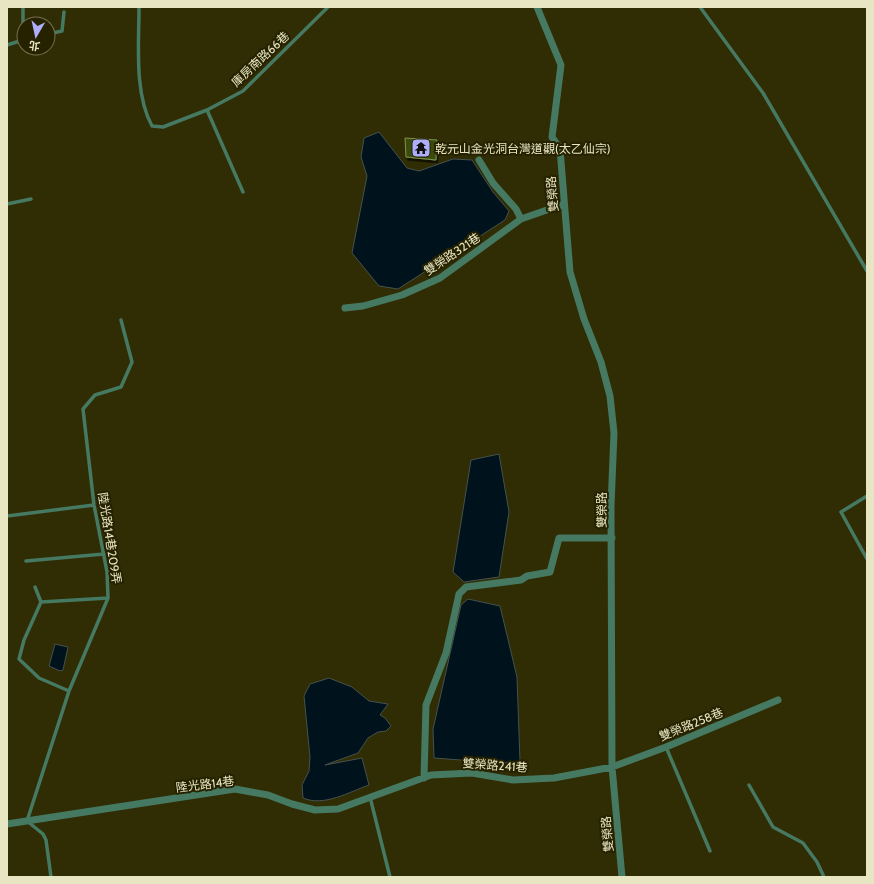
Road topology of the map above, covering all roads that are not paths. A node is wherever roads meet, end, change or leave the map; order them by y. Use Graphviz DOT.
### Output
graph roads {
  1 [pos="139,7"];
  2 [pos="328,7"];
  3 [pos="538,7"];
  4 [pos="700,7"];
  5 [pos="64,12"];
  6 [pos="56,32"];
  7 [pos="207,110"];
  8 [pos="480,160"];
  9 [pos="243,192"];
  10 [pos="31,199"];
  11 [pos="7,204"];
  12 [pos="564,204"];
  13 [pos="521,219"];
  14 [pos="867,271"];
  15 [pos="346,308"];
  16 [pos="121,320"];
  17 [pos="867,496"];
  18 [pos="94,505"];
  19 [pos="7,516"];
  20 [pos="612,538"];
  21 [pos="104,554"];
  22 [pos="867,559"];
  23 [pos="26,561"];
  24 [pos="35,587"];
  25 [pos="108,598"];
  26 [pos="41,602"];
  27 [pos="69,691"];
  28 [pos="778,700"];
  29 [pos="666,747"];
  30 [pos="612,767"];
  31 [pos="424,778"];
  32 [pos="749,785"];
  33 [pos="370,797"];
  34 [pos="27,821"];
  35 [pos="7,824"];
  36 [pos="710,851"];
  37 [pos="51,877"];
  38 [pos="390,877"];
  39 [pos="622,877"];
  40 [pos="824,877"];
  1 -- 7 [label="lane, 庫房南路66巷"];
  2 -- 7 [label="lane, 庫房南路66巷"];
  3 -- 12 [label="street, 雙榮路"];
  4 -- 14 [label="lane"];
  5 -- 6 [label="lane"];
  7 -- 9 [label="lane"];
  8 -- 13 [label="street"];
  10 -- 11 [label="lane"];
  12 -- 13 [label="street, 雙榮路321巷"];
  12 -- 20 [label="street, 雙榮路"];
  13 -- 15 [label="street, 雙榮路321巷"];
  16 -- 18 [label="lane, 陸光路14巷209弄"];
  17 -- 22 [label="lane"];
  18 -- 19 [label="lane"];
  18 -- 21 [label="lane, 陸光路14巷209弄"];
  20 -- 30 [label="street, 雙榮路"];
  20 -- 31 [label="street"];
  21 -- 23 [label="lane"];
  21 -- 25 [label="lane, 陸光路14巷209弄"];
  24 -- 26 [label="lane"];
  25 -- 26 [label="lane"];
  25 -- 27 [label="lane, 陸光路14巷209弄"];
  26 -- 27 [label="lane"];
  27 -- 34 [label="lane, 陸光路14巷209弄"];
  28 -- 29 [label="street, 雙榮路258巷"];
  29 -- 30 [label="street, 雙榮路258巷"];
  29 -- 36 [label="lane"];
  30 -- 31 [label="street, 雙榮路241巷"];
  30 -- 39 [label="street, 雙榮路"];
  31 -- 33 [label="street, 陸光路14巷"];
  32 -- 40 [label="lane"];
  33 -- 34 [label="street, 陸光路14巷"];
  33 -- 38 [label="lane"];
  34 -- 35 [label="street, 陸光路14巷"];
  34 -- 37 [label="lane"];
}
